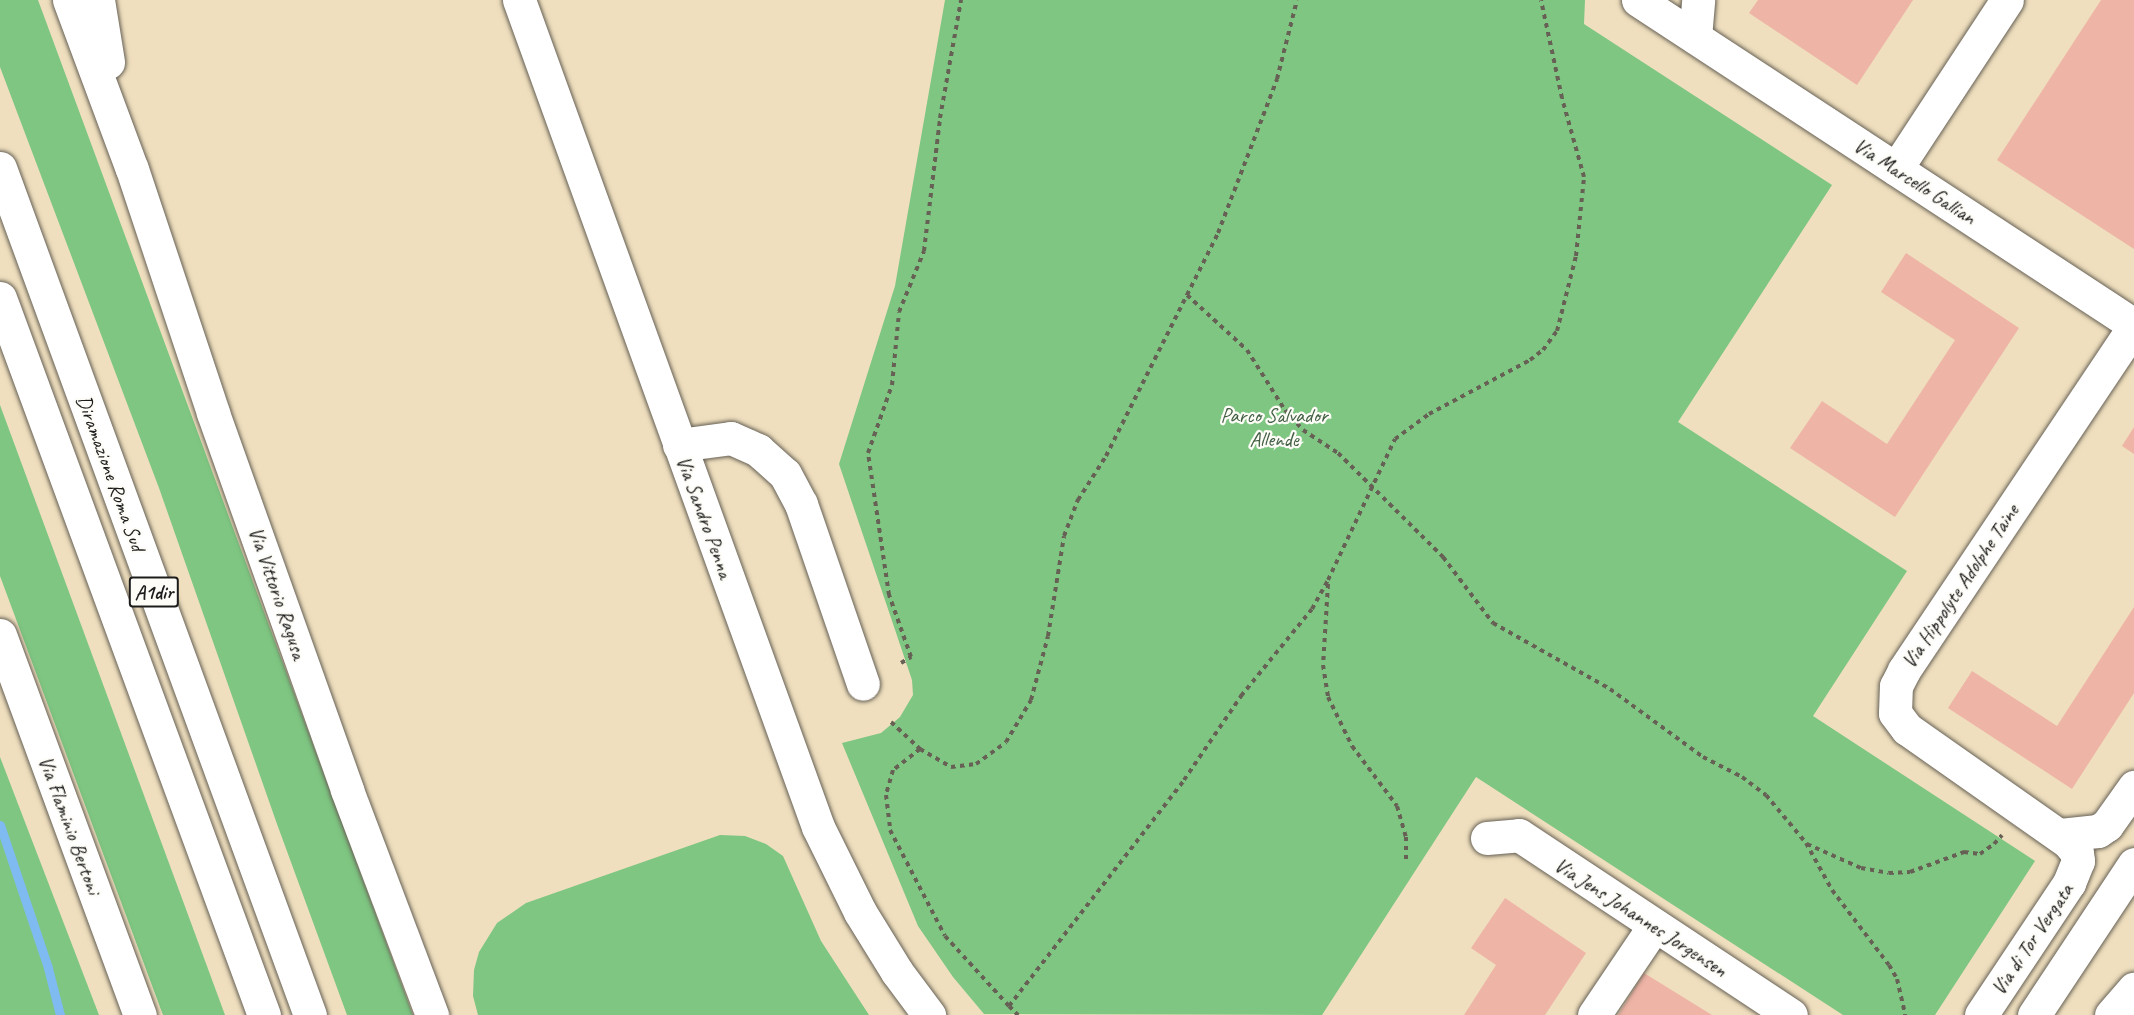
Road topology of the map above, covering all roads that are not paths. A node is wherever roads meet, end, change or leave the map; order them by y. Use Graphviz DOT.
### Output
graph roads {
  1 [pos="69,0"];
  2 [pos="98,0"];
  3 [pos="519,0"];
  4 [pos="1638,0"];
  5 [pos="1698,0"];
  6 [pos="2007,0"];
  7 [pos="1695,37"];
  8 [pos="0,168"];
  9 [pos="132,169"];
  10 [pos="1896,169"];
  11 [pos="0,298"];
  12 [pos="2134,326"];
  13 [pos="679,445"];
  14 [pos="0,635"];
  15 [pos="863,684"];
  16 [pos="2134,787"];
  17 [pos="1487,838"];
  18 [pos="2069,848"];
  19 [pos="2134,864"];
  20 [pos="2062,892"];
  21 [pos="2098,917"];
  22 [pos="1654,926"];
  23 [pos="2134,989"];
  24 [pos="140,1015"];
  25 [pos="264,1015"];
  26 [pos="310,1015"];
  27 [pos="432,1015"];
  28 [pos="929,1015"];
  29 [pos="1594,1015"];
  30 [pos="1791,1015"];
  31 [pos="1981,1015"];
  32 [pos="2034,1015"];
  33 [pos="2111,1015"];
  1 -- 9 [label="main road"];
  2 -- 9 [label="main road"];
  3 -- 13 [label="main road, Via Sandro Penna"];
  4 -- 7 [label="main road, Via Marcello Gallian"];
  5 -- 7 [label="main road"];
  6 -- 10 [label="main road"];
  7 -- 10 [label="main road, Via Marcello Gallian"];
  8 -- 26 [label="main road, Diramazione Roma Sud / A1dir"];
  9 -- 27 [label="main road, Via Vittorio Ragusa"];
  10 -- 12 [label="main road, Via Marcello Gallian"];
  11 -- 25 [label="main road, Diramazione Roma Sud / A1dir"];
  12 -- 18 [label="main road, Via Hippolyte Adolphe Taine"];
  13 -- 15 [label="main road"];
  13 -- 28 [label="main road, Via Sandro Penna"];
  14 -- 24 [label="main road, Via Flaminio Bertoni"];
  16 -- 18 [label="main road"];
  17 -- 22 [label="main road, Via Jens Johannes Jorgensen"];
  18 -- 20 [label="main road, Via di Tor Vergata"];
  19 -- 21 [label="main road, Via di Tor Vergata"];
  20 -- 21 [label="main road"];
  20 -- 31 [label="main road, Via di Tor Vergata"];
  21 -- 32 [label="main road, Via di Tor Vergata"];
  22 -- 29 [label="main road"];
  22 -- 30 [label="main road, Via Jens Johannes Jorgensen"];
  23 -- 33 [label="main road"];
}
